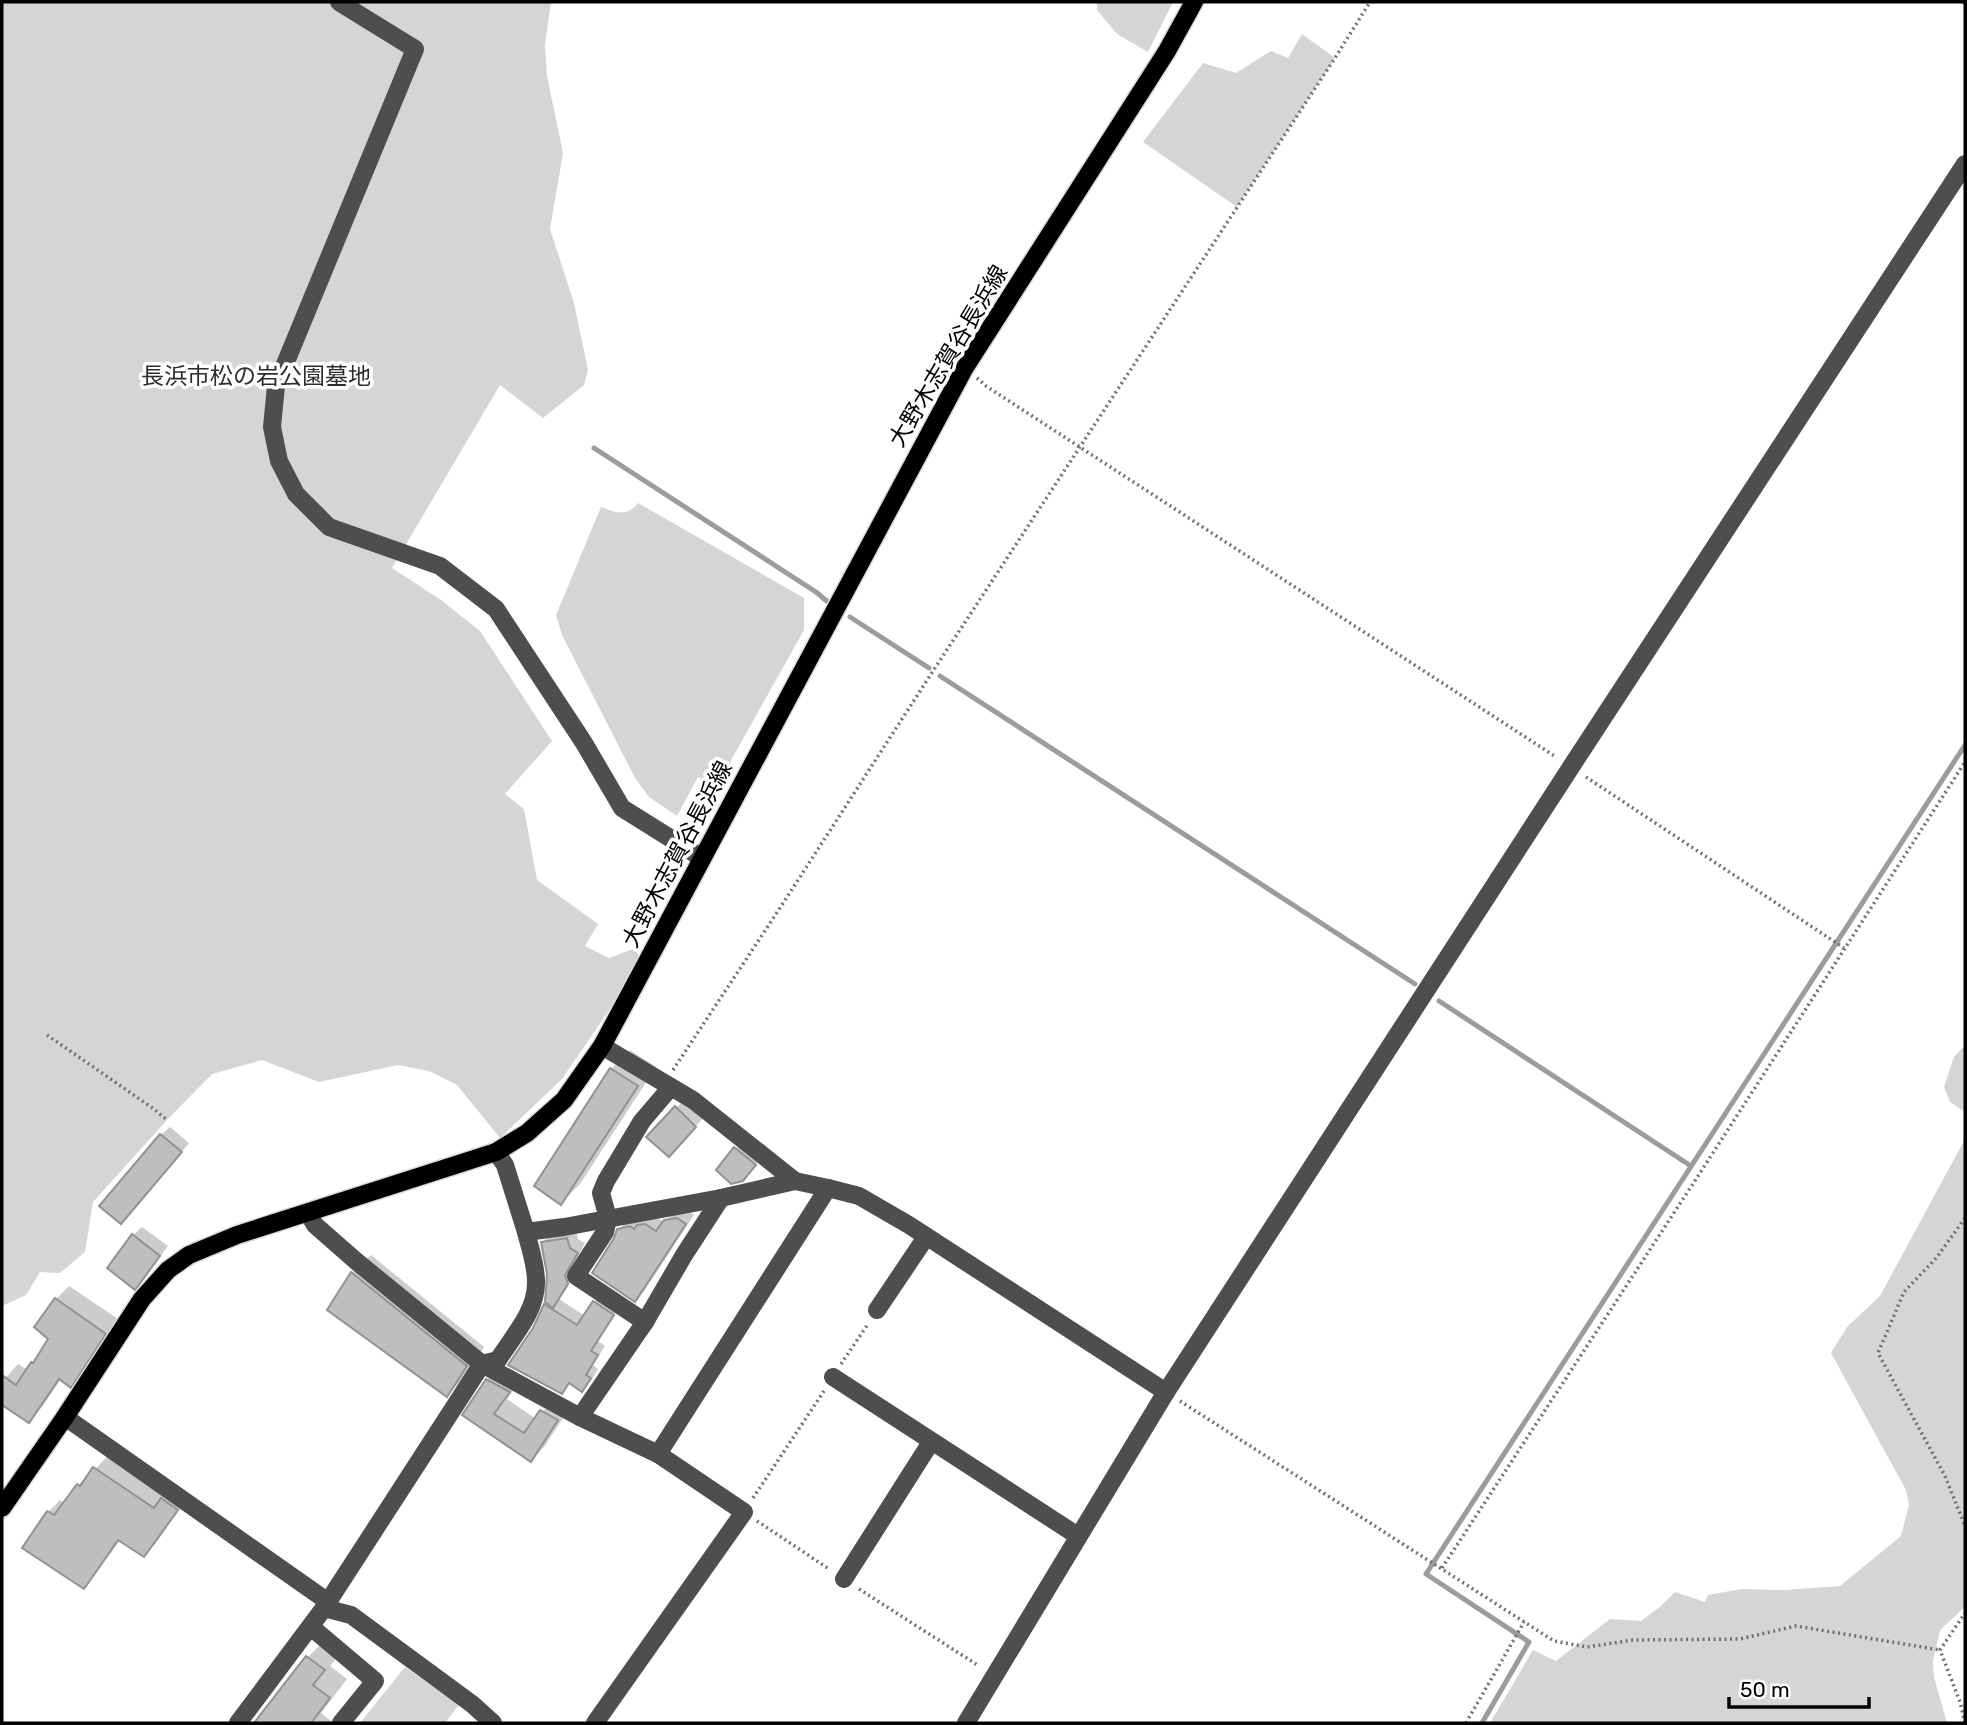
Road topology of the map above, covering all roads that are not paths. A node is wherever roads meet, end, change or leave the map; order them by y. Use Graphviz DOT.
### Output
graph roads {
  1 [pos="339,2"];
  2 [pos="1194,2"];
  3 [pos="1965,164"];
  4 [pos="702,858"];
  5 [pos="602,1046"];
  6 [pos="667,1085"];
  7 [pos="496,1152"];
  8 [pos="795,1181"];
  9 [pos="828,1188"];
  10 [pos="721,1198"];
  11 [pos="307,1213"];
  12 [pos="608,1218"];
  13 [pos="526,1232"];
  14 [pos="926,1237"];
  15 [pos="877,1310"];
  16 [pos="645,1322"];
  17 [pos="482,1364"];
  18 [pos="833,1377"];
  19 [pos="1166,1392"];
  20 [pos="65,1418"];
  21 [pos="580,1418"];
  22 [pos="931,1442"];
  23 [pos="658,1454"];
  24 [pos="2,1508"];
  25 [pos="1078,1536"];
  26 [pos="844,1579"];
  27 [pos="326,1604"];
  28 [pos="311,1627"];
  29 [pos="239,1723"];
  30 [pos="341,1723"];
  31 [pos="493,1723"];
  32 [pos="595,1723"];
  33 [pos="966,1723"];
  1 -- 4 [label="street"];
  2 -- 4 [label="main road, 大野木志賀谷長浜線"];
  3 -- 19 [label="street"];
  4 -- 5 [label="main road, 大野木志賀谷長浜線"];
  5 -- 6 [label="street"];
  5 -- 7 [label="main road, 大野木志賀谷長浜線"];
  6 -- 8 [label="street"];
  6 -- 12 [label="street"];
  7 -- 11 [label="main road, 大野木志賀谷長浜線"];
  7 -- 13 [label="street"];
  8 -- 9 [label="street"];
  8 -- 10 [label="street"];
  9 -- 14 [label="street"];
  9 -- 23 [label="street"];
  10 -- 12 [label="street"];
  10 -- 16 [label="street"];
  11 -- 17 [label="street"];
  11 -- 20 [label="main road, 大野木志賀谷長浜線"];
  12 -- 13 [label="street"];
  12 -- 16 [label="street"];
  13 -- 17 [label="street"];
  14 -- 15 [label="street"];
  14 -- 19 [label="street"];
  16 -- 21 [label="street"];
  17 -- 21 [label="street"];
  17 -- 27 [label="street"];
  18 -- 22 [label="street"];
  19 -- 25 [label="street"];
  20 -- 24 [label="main road, 大野木志賀谷長浜線"];
  20 -- 27 [label="street"];
  21 -- 23 [label="street"];
  22 -- 25 [label="street"];
  22 -- 26 [label="street"];
  23 -- 32 [label="street"];
  25 -- 33 [label="street"];
  27 -- 28 [label="street"];
  27 -- 31 [label="street"];
  28 -- 29 [label="street"];
  28 -- 30 [label="street"];
}
